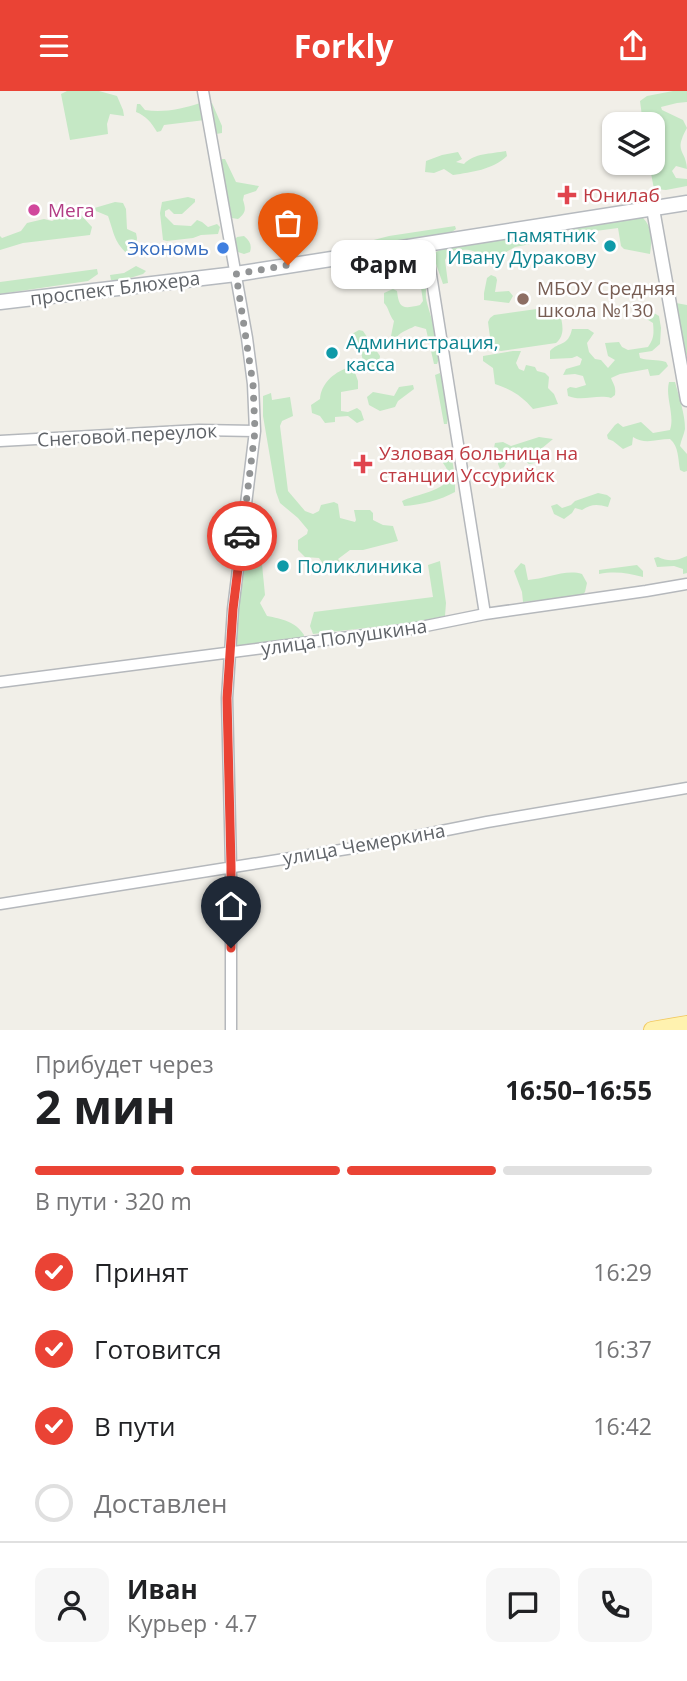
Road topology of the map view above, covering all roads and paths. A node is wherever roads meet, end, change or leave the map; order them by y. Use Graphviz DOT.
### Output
graph roads {
  1 [pos="203,91"];
  2 [pos="687,203"];
  3 [pos="653,209"];
  4 [pos="426,243"];
  5 [pos="236,274"];
  6 [pos="0,302"];
  7 [pos="687,400"];
  8 [pos="255,431"];
  9 [pos="0,441"];
  10 [pos="687,584"];
  11 [pos="485,614"];
  12 [pos="229,653"];
  13 [pos="0,682"];
  14 [pos="687,788"];
  15 [pos="231,866"];
  16 [pos="0,904"];
  17 [pos="687,1024"];
  18 [pos="231,1030"];
  19 [pos="652,1030"];
  1 -- 5 [label="street"];
  2 -- 3 [label="main road, проспект Блюхера"];
  3 -- 4 [label="main road, проспект Блюхера"];
  3 -- 7 [label="street"];
  4 -- 5 [label="main road, проспект Блюхера"];
  4 -- 11 [label="street"];
  5 -- 6 [label="main road, проспект Блюхера"];
  5 -- 8 [label="street"];
  8 -- 9 [label="street, Снеговой переулок"];
  8 -- 12 [label="street"];
  10 -- 11 [label="street, улица Полушкина"];
  11 -- 12 [label="street, улица Полушкина"];
  12 -- 13 [label="street, улица Полушкина"];
  12 -- 15 [label="street"];
  14 -- 15 [label="street, улица Чемеркина"];
  15 -- 16 [label="street, улица Чемеркина"];
  15 -- 18 [label="street"];
  17 -- 19 [label="main road"];
}
